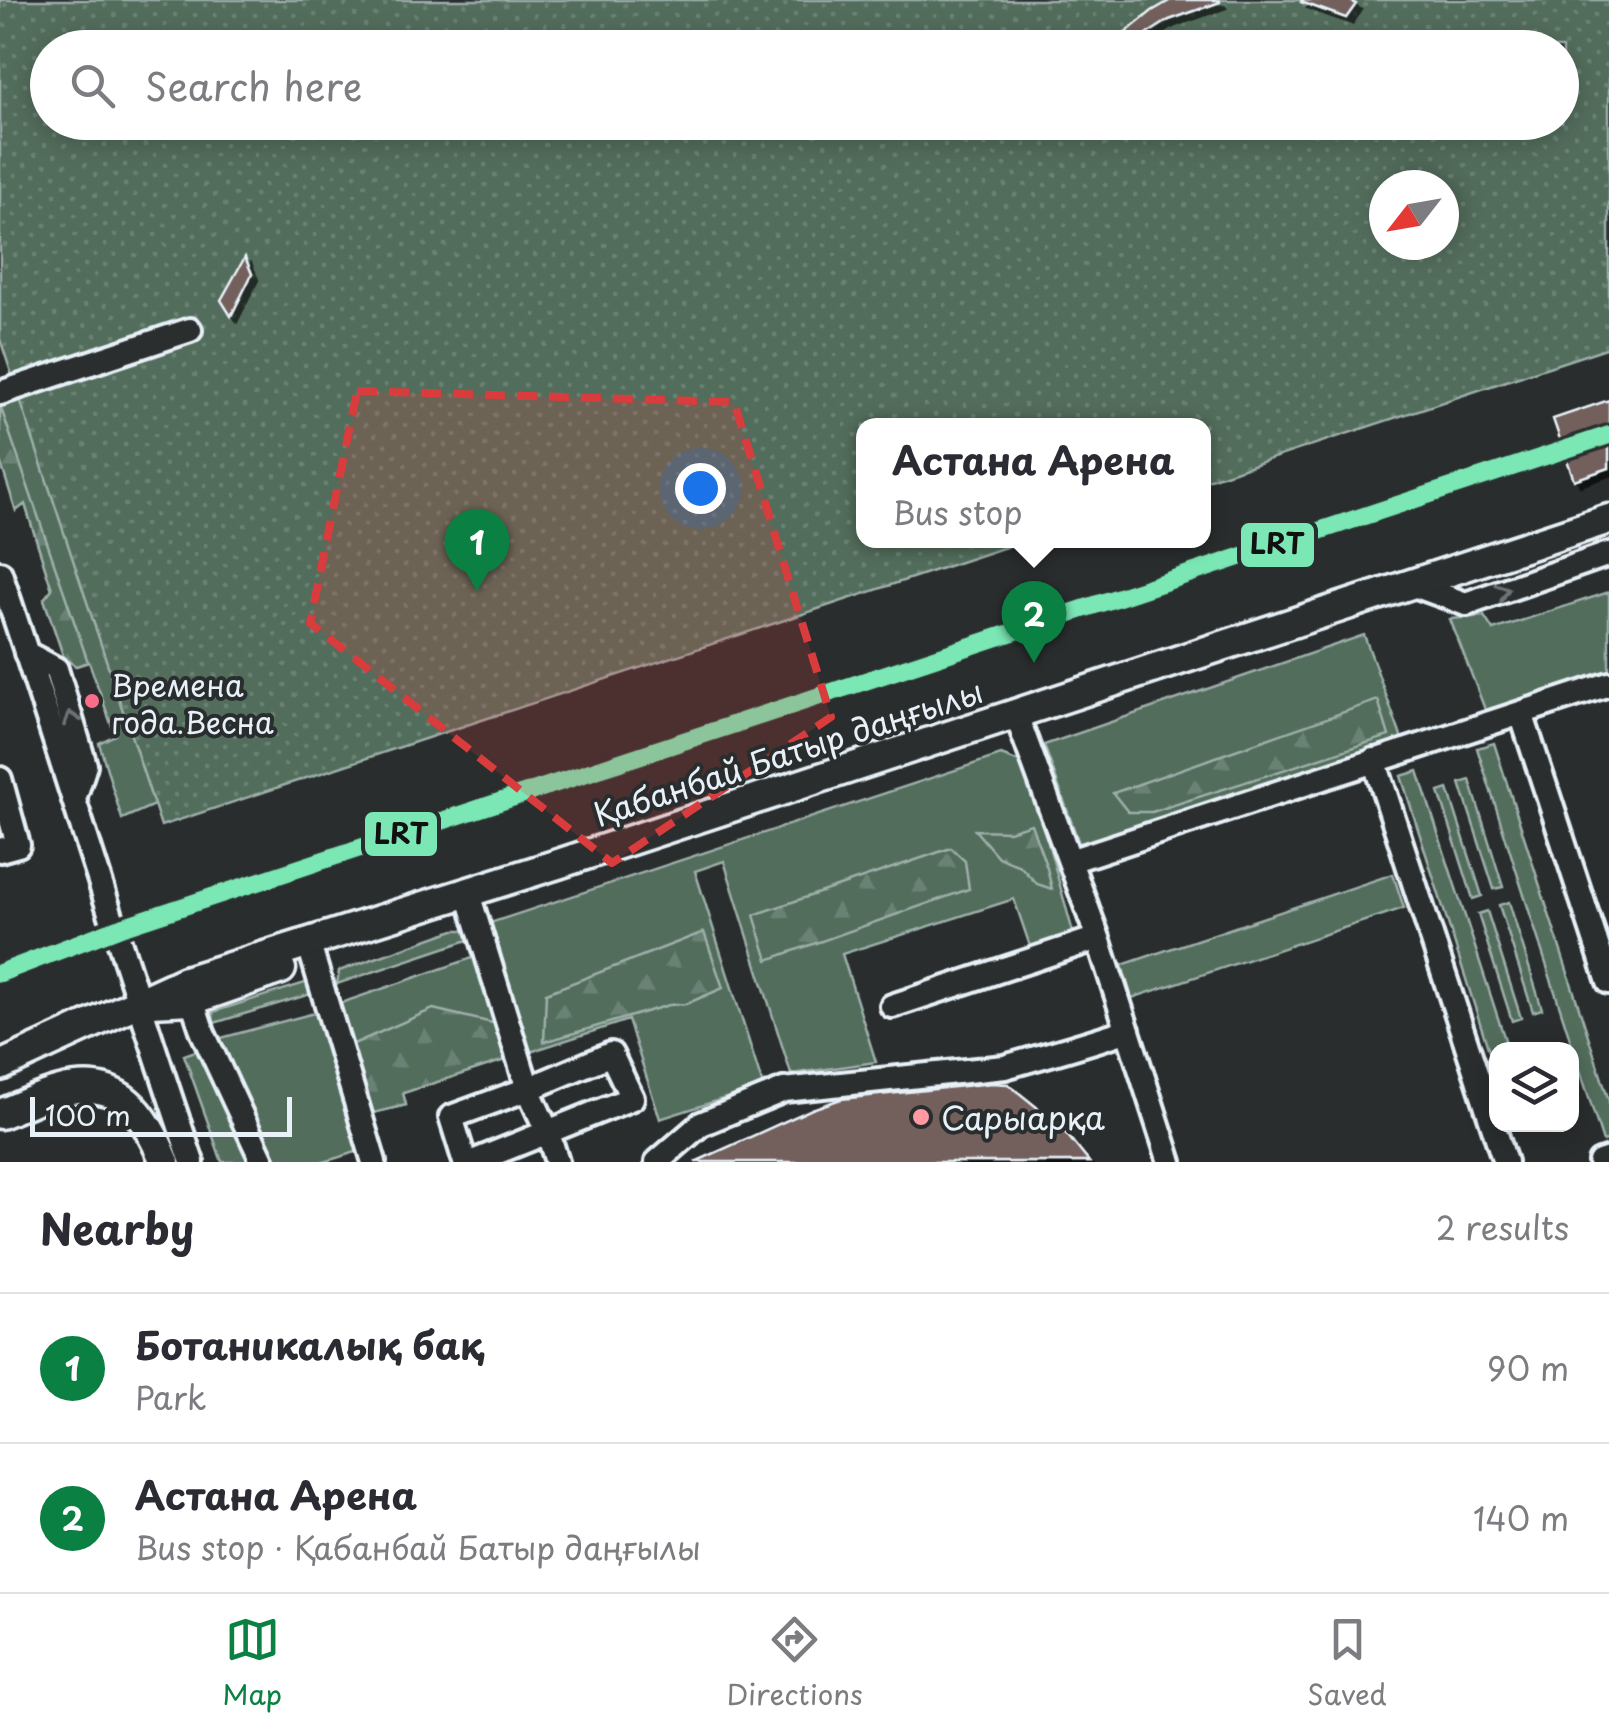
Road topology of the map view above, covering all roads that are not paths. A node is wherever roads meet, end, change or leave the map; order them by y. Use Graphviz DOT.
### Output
graph roads {
  1 [pos="190,330"];
  2 [pos="0,394"];
  3 [pos="1609,519"];
  4 [pos="1609,554"];
  5 [pos="0,561"];
  6 [pos="1411,584"];
  7 [pos="2,585"];
  8 [pos="1609,684"];
  9 [pos="1521,713"];
  10 [pos="1016,714"];
  11 [pos="1374,760"];
  12 [pos="0,779"];
  13 [pos="0,850"];
  14 [pos="1070,861"];
  15 [pos="558,864"];
  16 [pos="470,900"];
  17 [pos="1098,938"];
  18 [pos="314,958"];
  19 [pos="1609,982"];
  20 [pos="192,1000"];
  21 [pos="138,1003"];
  22 [pos="892,1006"];
  23 [pos="1128,1030"];
  24 [pos="0,1066"];
  25 [pos="528,1089"];
  26 [pos="0,1114"];
  27 [pos="548,1133"];
  28 [pos="1609,1159"];
  29 [pos="165,1162"];
  30 [pos="192,1162"];
  31 [pos="263,1162"];
  32 [pos="374,1162"];
  33 [pos="466,1162"];
  34 [pos="473,1162"];
  35 [pos="558,1162"];
  36 [pos="657,1162"];
  37 [pos="1170,1162"];
  38 [pos="1505,1162"];
  39 [pos="1600,1162"];
  1 -- 2 [label="street"];
  3 -- 6 [label="main road, Қабанбай Батыр даңғылы"];
  6 -- 4 [label="street, one-way"];
  5 -- 7 [label="street"];
  6 -- 10 [label="main road, Қабанбай Батыр даңғылы"];
  7 -- 21 [label="street"];
  8 -- 9 [label="street"];
  9 -- 11 [label="street"];
  9 -- 19 [label="street"];
  10 -- 14 [label="street"];
  10 -- 15 [label="main road, Қабанбай Батыр даңғылы"];
  11 -- 14 [label="street"];
  11 -- 38 [label="street"];
  12 -- 13 [label="street"];
  14 -- 17 [label="street"];
  15 -- 16 [label="main road, Қабанбай Батыр даңғылы"];
  15 -- 21 [label="main road, Қабанбай Батыр даңғылы"];
  16 -- 18 [label="main road, Қабанбай Батыр даңғылы"];
  16 -- 25 [label="street"];
  17 -- 22 [label="street"];
  17 -- 23 [label="street"];
  18 -- 20 [label="main road, Қабанбай Батыр даңғылы"];
  18 -- 32 [label="street"];
  20 -- 21 [label="main road, Қабанбай Батыр даңғылы"];
  20 -- 31 [label="street"];
  21 -- 24 [label="main road, Қабанбай Батыр даңғылы"];
  21 -- 30 [label="street"];
  23 -- 36 [label="street"];
  23 -- 37 [label="street"];
  25 -- 27 [label="street"];
  25 -- 27 [label="street"];
  25 -- 33 [label="street"];
  26 -- 29 [label="main road"];
  27 -- 34 [label="street"];
  27 -- 35 [label="street"];
  28 -- 39 [label="street"];
}
